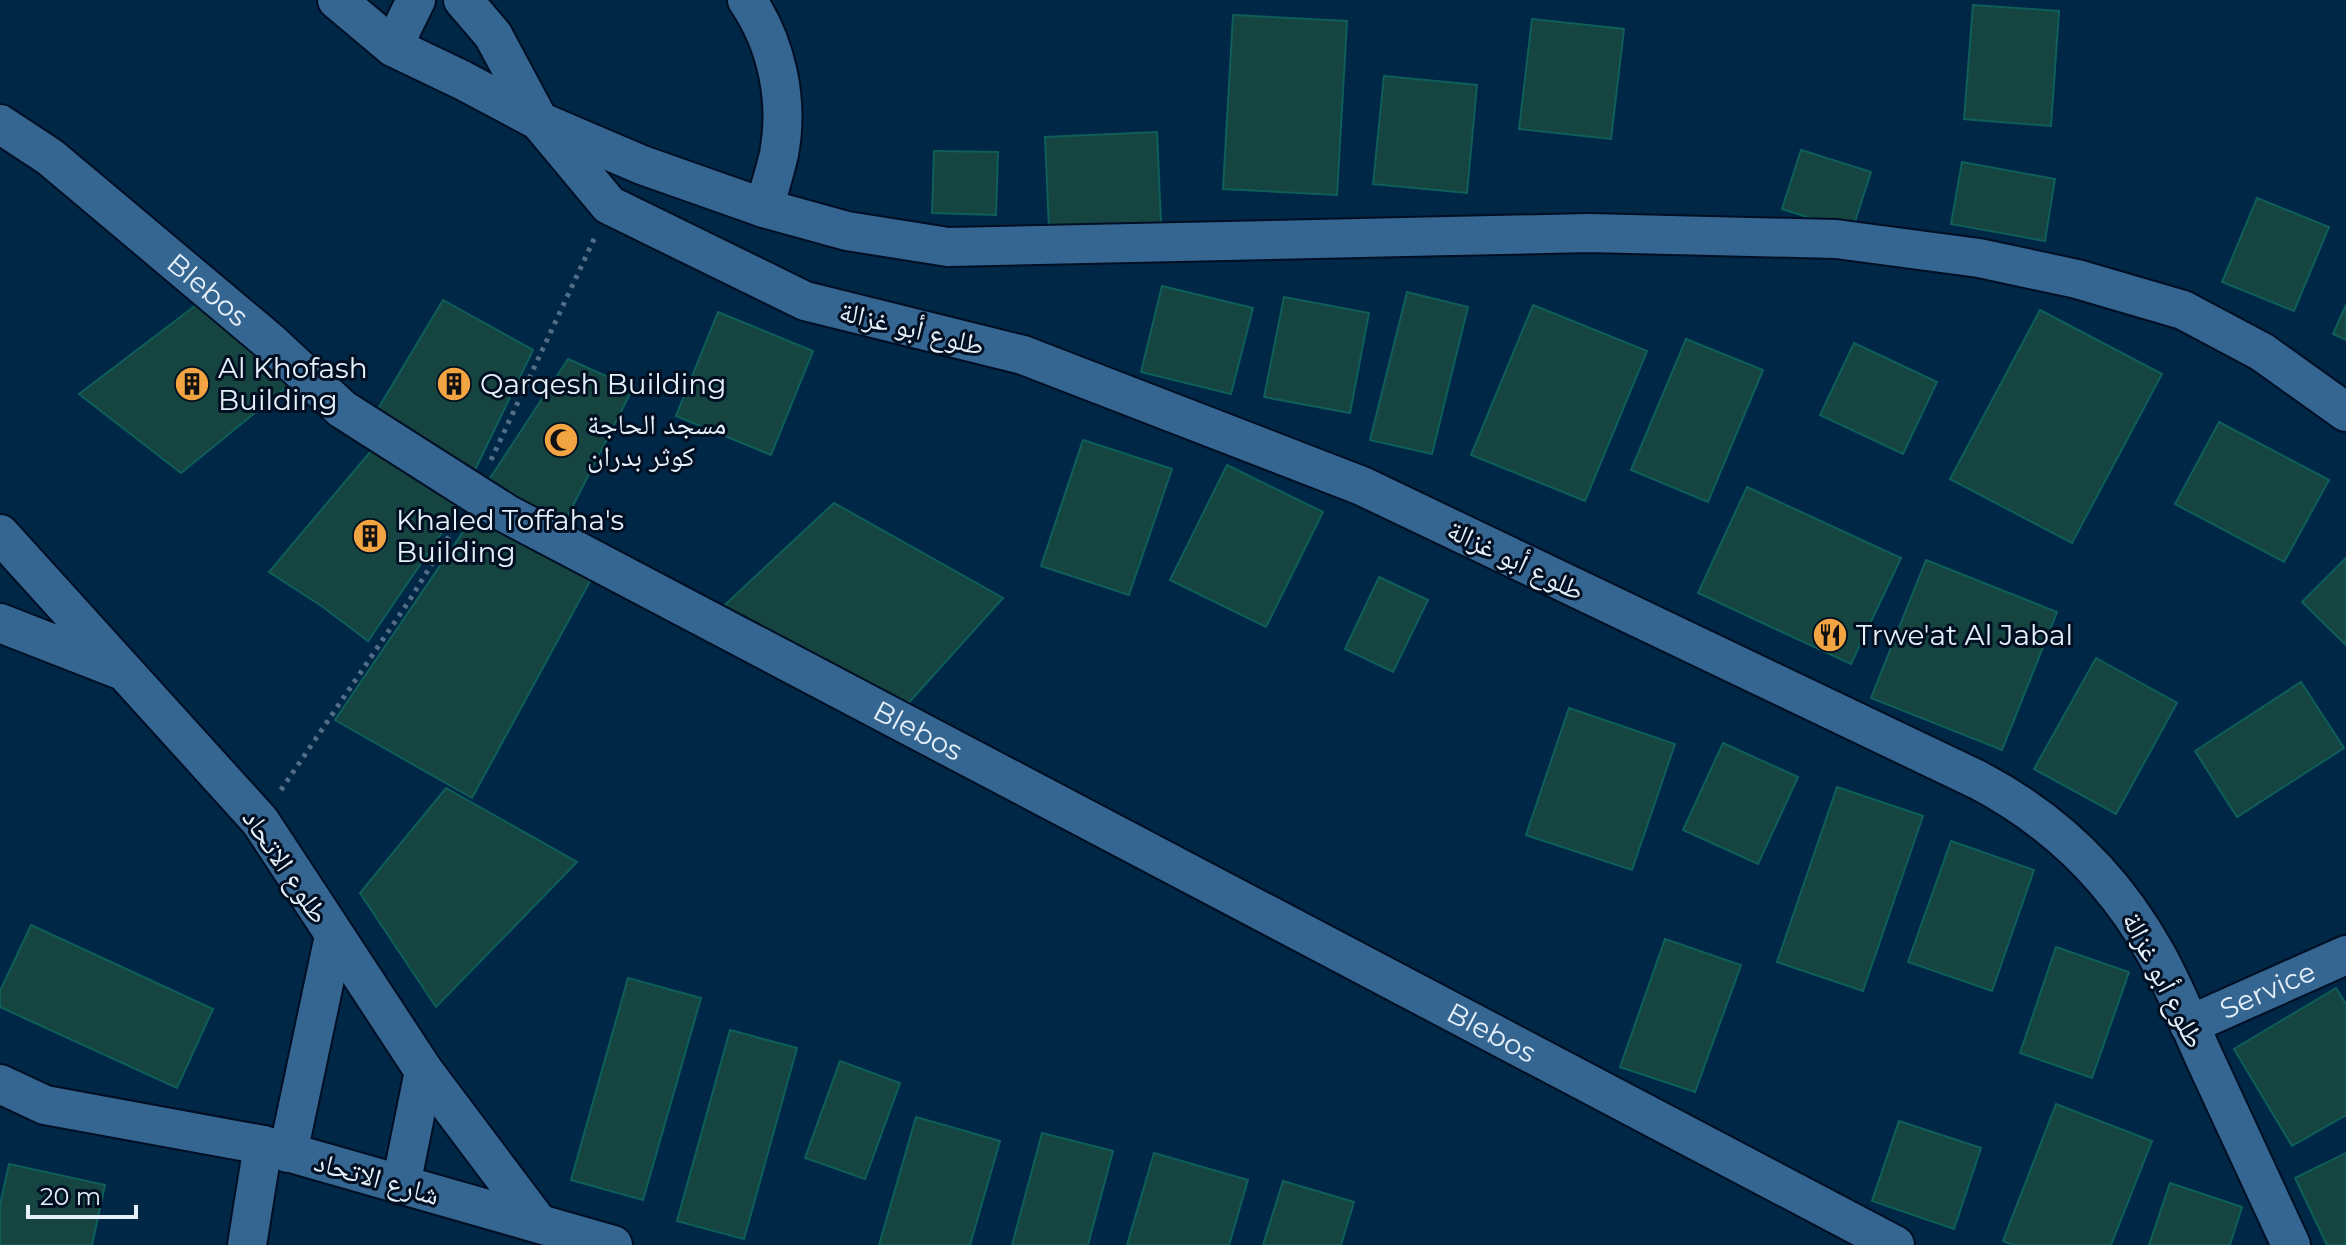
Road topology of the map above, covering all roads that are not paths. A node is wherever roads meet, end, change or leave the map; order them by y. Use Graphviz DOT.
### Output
graph roads {
  1 [pos="337,0"];
  2 [pos="416,0"];
  3 [pos="463,0"];
  4 [pos="747,0"];
  5 [pos="493,35"];
  6 [pos="393,47"];
  7 [pos="462,80"];
  8 [pos="539,121"];
  9 [pos="0,124"];
  10 [pos="764,208"];
  11 [pos="2346,412"];
  12 [pos="0,534"];
  13 [pos="0,623"];
  14 [pos="124,671"];
  15 [pos="334,936"];
  16 [pos="2346,955"];
  17 [pos="2189,1025"];
  18 [pos="424,1071"];
  19 [pos="0,1084"];
  20 [pos="275,1149"];
  21 [pos="401,1185"];
  22 [pos="539,1224"];
  23 [pos="247,1245"];
  24 [pos="613,1245"];
  25 [pos="1895,1245"];
  26 [pos="2291,1245"];
  1 -- 6 [label="street"];
  2 -- 6 [label="street"];
  3 -- 5 [label="street"];
  4 -- 10 [label="street"];
  5 -- 7 [label="street"];
  5 -- 8 [label="street"];
  6 -- 7 [label="street"];
  7 -- 8 [label="street"];
  8 -- 10 [label="street"];
  8 -- 17 [label="street, طلوع أبو غزالة"];
  9 -- 25 [label="street, Blebos"];
  10 -- 11 [label="street"];
  12 -- 14 [label="street, طلوع الاتحاد"];
  13 -- 14 [label="street"];
  14 -- 15 [label="street, طلوع الاتحاد"];
  15 -- 18 [label="street, طلوع الاتحاد"];
  15 -- 20 [label="street"];
  16 -- 17 [label="street, Service"];
  17 -- 26 [label="street, طلوع أبو غزالة"];
  18 -- 21 [label="street"];
  18 -- 22 [label="street, طلوع الاتحاد"];
  19 -- 20 [label="street, شارع الاتحاد"];
  20 -- 21 [label="street, شارع الاتحاد"];
  20 -- 23 [label="street"];
  21 -- 22 [label="street, شارع الاتحاد"];
  22 -- 24 [label="street, شارع الاتحاد"];
}
